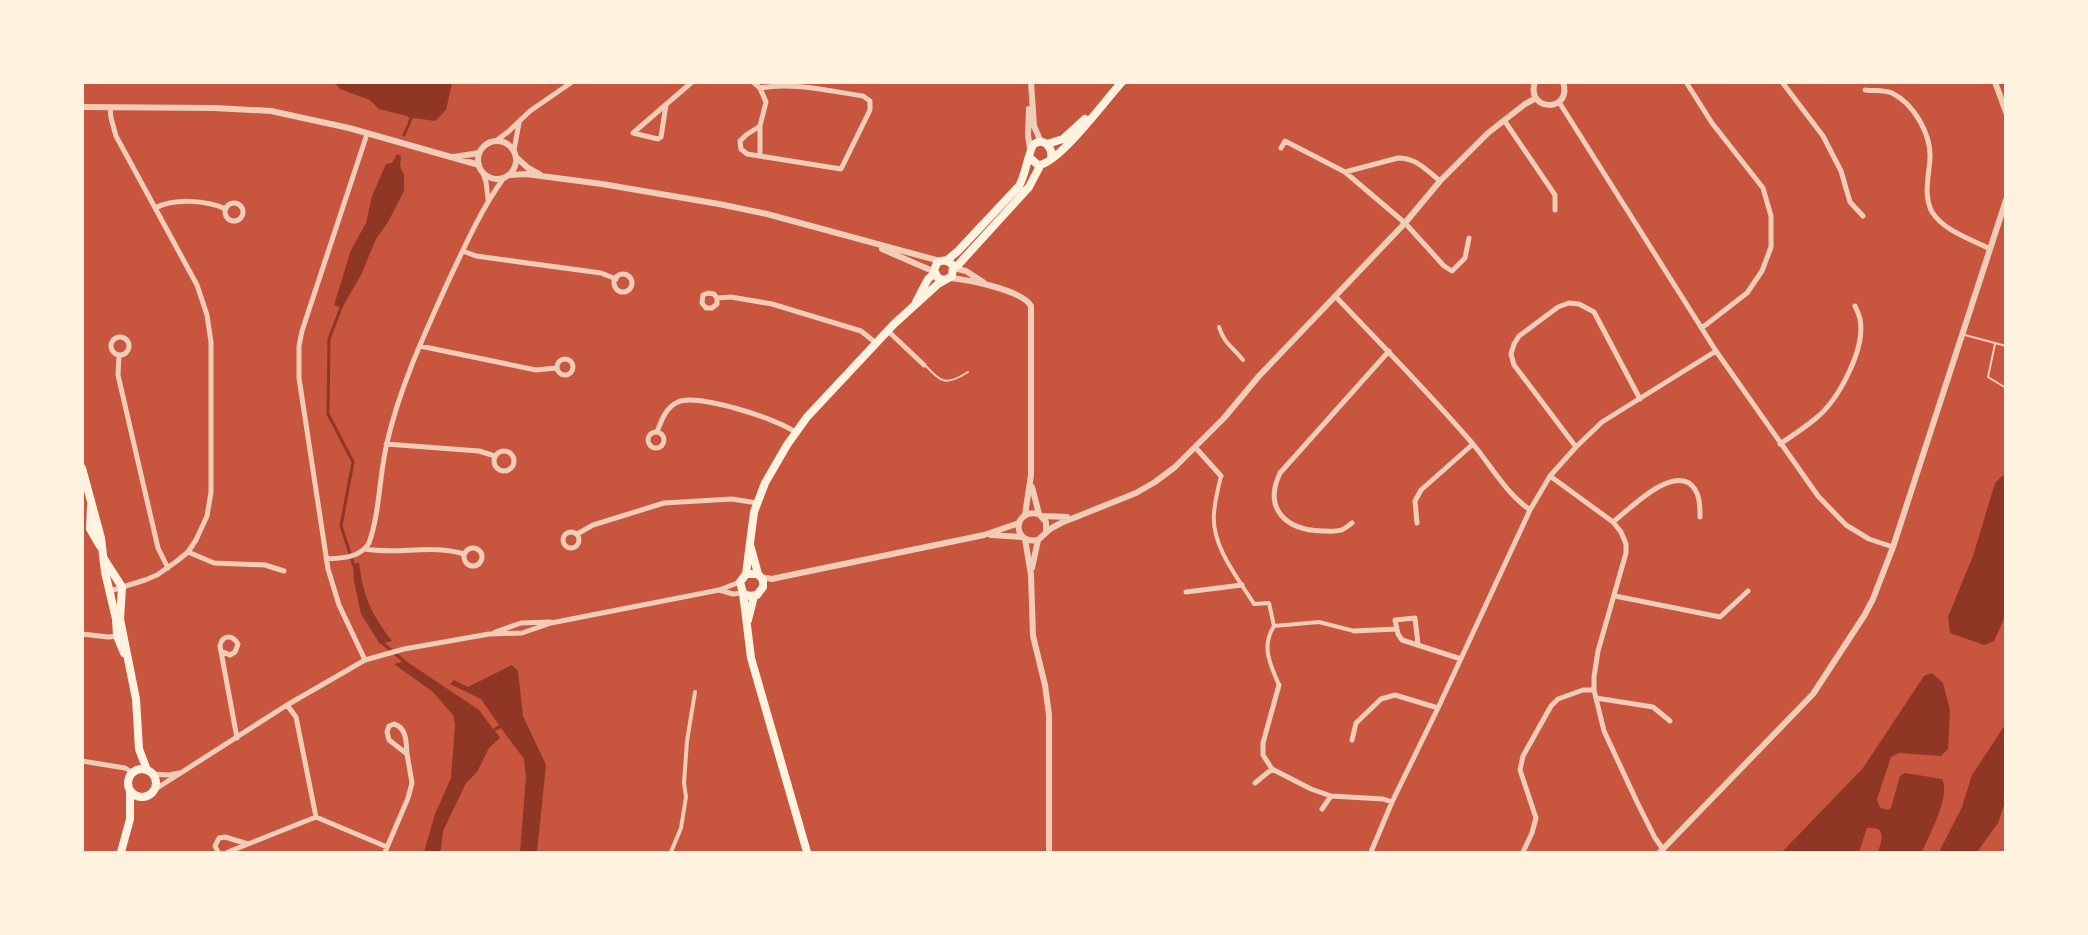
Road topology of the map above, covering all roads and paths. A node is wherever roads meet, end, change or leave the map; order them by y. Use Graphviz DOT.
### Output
graph roads {
  1 [pos="572,82"];
  2 [pos="692,82"];
  3 [pos="753,82"];
  4 [pos="1031,82"];
  5 [pos="1535,82"];
  6 [pos="1563,82"];
  7 [pos="1686,82"];
  8 [pos="1782,82"];
  9 [pos="1995,82"];
  10 [pos="1119,85"];
  11 [pos="760,88"];
  12 [pos="1865,90"];
  13 [pos="1536,98"];
  14 [pos="1031,99"];
  15 [pos="1559,102"];
  16 [pos="666,105"];
  17 [pos="82,107"];
  18 [pos="110,108"];
  19 [pos="2006,112"];
  20 [pos="1504,120"];
  21 [pos="519,122"];
  22 [pos="760,126"];
  23 [pos="367,134"];
  24 [pos="496,141"];
  25 [pos="1044,143"];
  26 [pos="1281,148"];
  27 [pos="514,150"];
  28 [pos="479,153"];
  29 [pos="1030,153"];
  30 [pos="760,156"];
  31 [pos="447,157"];
  32 [pos="517,158"];
  33 [pos="1051,158"];
  34 [pos="478,165"];
  35 [pos="1040,166"];
  36 [pos="1345,172"];
  37 [pos="483,173"];
  38 [pos="510,175"];
  39 [pos="542,176"];
  40 [pos="503,178"];
  41 [pos="1440,181"];
  42 [pos="2006,200"];
  43 [pos="488,201"];
  44 [pos="154,208"];
  45 [pos="226,209"];
  46 [pos="1555,210"];
  47 [pos="1863,216"];
  48 [pos="1405,223"];
  49 [pos="1469,238"];
  50 [pos="864,242"];
  51 [pos="1990,249"];
  52 [pos="463,251"];
  53 [pos="943,261"];
  54 [pos="954,268"];
  55 [pos="935,273"];
  56 [pos="616,279"];
  57 [pos="947,279"];
  58 [pos="989,285"];
  59 [pos="1336,297"];
  60 [pos="717,298"];
  61 [pos="915,303"];
  62 [pos="1855,306"];
  63 [pos="1219,327"];
  64 [pos="1703,327"];
  65 [pos="888,331"];
  66 [pos="1962,334"];
  67 [pos="876,343"];
  68 [pos="1995,344"];
  69 [pos="420,346"];
  70 [pos="2006,346"];
  71 [pos="1389,351"];
  72 [pos="1716,351"];
  73 [pos="119,355"];
  74 [pos="1243,360"];
  75 [pos="924,365"];
  76 [pos="556,368"];
  77 [pos="968,372"];
  78 [pos="2006,388"];
  79 [pos="1640,399"];
  80 [pos="657,432"];
  81 [pos="795,432"];
  82 [pos="386,444"];
  83 [pos="1473,444"];
  84 [pos="1780,444"];
  85 [pos="1195,447"];
  86 [pos="1576,447"];
  87 [pos="495,456"];
  88 [pos="82,468"];
  89 [pos="1031,475"];
  90 [pos="1221,476"];
  91 [pos="1551,476"];
  92 [pos="757,503"];
  93 [pos="1530,510"];
  94 [pos="1025,515"];
  95 [pos="1040,515"];
  96 [pos="1700,517"];
  97 [pos="1071,518"];
  98 [pos="1353,522"];
  99 [pos="1613,522"];
  100 [pos="1019,523"];
  101 [pos="1417,523"];
  102 [pos="90,529"];
  103 [pos="1046,532"];
  104 [pos="577,534"];
  105 [pos="984,535"];
  106 [pos="1023,538"];
  107 [pos="1038,540"];
  108 [pos="750,544"];
  109 [pos="1893,547"];
  110 [pos="365,549"];
  111 [pos="188,552"];
  112 [pos="464,554"];
  113 [pos="104,559"];
  114 [pos="326,559"];
  115 [pos="168,568"];
  116 [pos="284,571"];
  117 [pos="746,573"];
  118 [pos="760,575"];
  119 [pos="1031,575"];
  120 [pos="740,582"];
  121 [pos="1242,585"];
  122 [pos="122,587"];
  123 [pos="719,590"];
  124 [pos="110,591"];
  125 [pos="1749,591"];
  126 [pos="1186,592"];
  127 [pos="743,593"];
  128 [pos="754,596"];
  129 [pos="1615,596"];
  130 [pos="551,623"];
  131 [pos="747,625"];
  132 [pos="1274,626"];
  133 [pos="1397,629"];
  134 [pos="1354,631"];
  135 [pos="82,634"];
  136 [pos="489,634"];
  137 [pos="120,636"];
  138 [pos="1418,644"];
  139 [pos="221,651"];
  140 [pos="1461,659"];
  141 [pos="365,660"];
  142 [pos="1279,685"];
  143 [pos="1594,690"];
  144 [pos="695,692"];
  145 [pos="1596,698"];
  146 [pos="287,705"];
  147 [pos="1438,708"];
  148 [pos="1670,721"];
  149 [pos="237,738"];
  150 [pos="1352,740"];
  151 [pos="139,749"];
  152 [pos="407,754"];
  153 [pos="82,760"];
  154 [pos="1272,769"];
  155 [pos="134,772"];
  156 [pos="150,772"];
  157 [pos="180,772"];
  158 [pos="1256,783"];
  159 [pos="130,790"];
  160 [pos="154,790"];
  161 [pos="147,796"];
  162 [pos="1331,796"];
  163 [pos="1392,802"];
  164 [pos="1322,809"];
  165 [pos="316,817"];
  166 [pos="130,819"];
  167 [pos="248,844"];
  168 [pos="386,850"];
  169 [pos="1661,851"];
  170 [pos="121,852"];
  171 [pos="218,852"];
  172 [pos="228,852"];
  173 [pos="671,852"];
  174 [pos="807,852"];
  175 [pos="1049,852"];
  176 [pos="1371,852"];
  177 [pos="1523,852"];
  1 -- 21 [label="street"];
  2 -- 16 [label="street"];
  3 -- 11 [label="street"];
  4 -- 14 [label="street"];
  5 -- 13 [label="street"];
  6 -- 15 [label="street"];
  7 -- 64 [label="street"];
  8 -- 47 [label="street"];
  9 -- 19 [label="street"];
  10 -- 25 [label="main road"];
  10 -- 33 [label="main road"];
  11 -- 22 [label="street"];
  11 -- 30 [label="street"];
  12 -- 51 [label="street"];
  13 -- 15 [label="street"];
  13 -- 20 [label="street"];
  14 -- 25 [label="street"];
  14 -- 29 [label="street"];
  15 -- 64 [label="street"];
  16 -- 16 [label="street"];
  17 -- 18 [label="street"];
  18 -- 23 [label="street"];
  18 -- 44 [label="street"];
  20 -- 41 [label="street"];
  20 -- 46 [label="street"];
  21 -- 24 [label="street"];
  21 -- 27 [label="street"];
  22 -- 30 [label="street"];
  22 -- 30 [label="street"];
  23 -- 31 [label="street"];
  23 -- 114 [label="street"];
  24 -- 27 [label="street"];
  24 -- 28 [label="street"];
  25 -- 29 [label="main road"];
  25 -- 33 [label="main road"];
  26 -- 36 [label="street"];
  27 -- 32 [label="street"];
  28 -- 31 [label="street"];
  28 -- 34 [label="street"];
  29 -- 35 [label="main road"];
  29 -- 53 [label="main road"];
  31 -- 34 [label="street"];
  32 -- 38 [label="street"];
  32 -- 39 [label="street"];
  33 -- 35 [label="main road"];
  34 -- 37 [label="street"];
  35 -- 54 [label="main road"];
  36 -- 41 [label="street"];
  36 -- 48 [label="street"];
  37 -- 40 [label="street"];
  37 -- 43 [label="street"];
  38 -- 39 [label="street"];
  38 -- 40 [label="street"];
  39 -- 50 [label="street"];
  40 -- 43 [label="street"];
  41 -- 48 [label="street"];
  42 -- 51 [label="street"];
  43 -- 52 [label="street"];
  44 -- 45 [label="street"];
  44 -- 111 [label="street"];
  48 -- 49 [label="street"];
  48 -- 59 [label="street"];
  50 -- 53 [label="street"];
  50 -- 55 [label="street"];
  51 -- 66 [label="street"];
  52 -- 56 [label="street"];
  52 -- 69 [label="street"];
  53 -- 54 [label="main road"];
  53 -- 55 [label="main road"];
  54 -- 57 [label="main road"];
  54 -- 58 [label="street"];
  55 -- 57 [label="main road"];
  55 -- 61 [label="main road"];
  57 -- 58 [label="street"];
  57 -- 61 [label="main road"];
  58 -- 89 [label="street"];
  59 -- 71 [label="street"];
  59 -- 85 [label="street"];
  60 -- 67 [label="street"];
  61 -- 65 [label="main road"];
  62 -- 84 [label="street"];
  63 -- 74 [label="street"];
  64 -- 72 [label="street"];
  65 -- 67 [label="main road"];
  65 -- 75 [label="street"];
  66 -- 68 [label="lane"];
  66 -- 109 [label="street"];
  67 -- 81 [label="main road"];
  68 -- 70 [label="lane"];
  68 -- 78 [label="lane"];
  69 -- 76 [label="street"];
  69 -- 82 [label="street"];
  71 -- 83 [label="street"];
  71 -- 98 [label="street"];
  72 -- 79 [label="street"];
  72 -- 84 [label="street"];
  73 -- 115 [label="street"];
  75 -- 77 [label="lane"];
  79 -- 86 [label="street"];
  79 -- 86 [label="street"];
  80 -- 81 [label="street"];
  81 -- 92 [label="main road"];
  82 -- 87 [label="street"];
  82 -- 110 [label="street"];
  83 -- 93 [label="street"];
  83 -- 101 [label="street"];
  84 -- 109 [label="street"];
  85 -- 90 [label="street"];
  85 -- 97 [label="street"];
  86 -- 91 [label="street"];
  88 -- 102 [label="main road"];
  89 -- 94 [label="street"];
  89 -- 95 [label="street"];
  90 -- 121 [label="street"];
  91 -- 93 [label="street"];
  91 -- 99 [label="street"];
  92 -- 104 [label="street"];
  92 -- 108 [label="main road"];
  93 -- 140 [label="street"];
  94 -- 95 [label="street"];
  94 -- 100 [label="street"];
  95 -- 97 [label="street"];
  95 -- 103 [label="street"];
  96 -- 99 [label="street"];
  97 -- 103 [label="street"];
  99 -- 129 [label="street"];
  100 -- 105 [label="street"];
  100 -- 106 [label="street"];
  102 -- 113 [label="main road"];
  103 -- 107 [label="street"];
  105 -- 106 [label="street"];
  105 -- 118 [label="street"];
  106 -- 107 [label="street"];
  106 -- 119 [label="street"];
  107 -- 119 [label="street"];
  108 -- 117 [label="main road"];
  108 -- 118 [label="main road"];
  109 -- 169 [label="street"];
  110 -- 112 [label="street"];
  110 -- 114 [label="street"];
  111 -- 115 [label="street"];
  111 -- 116 [label="street"];
  113 -- 122 [label="main road"];
  113 -- 124 [label="main road"];
  114 -- 141 [label="street"];
  115 -- 122 [label="street"];
  117 -- 118 [label="main road"];
  117 -- 120 [label="main road"];
  118 -- 128 [label="main road"];
  119 -- 175 [label="street"];
  120 -- 123 [label="street"];
  120 -- 127 [label="main road"];
  121 -- 126 [label="street"];
  121 -- 132 [label="street"];
  122 -- 124 [label="street"];
  122 -- 137 [label="main road"];
  123 -- 127 [label="street"];
  123 -- 130 [label="street"];
  124 -- 137 [label="main road"];
  125 -- 129 [label="street"];
  127 -- 128 [label="main road"];
  127 -- 131 [label="main road"];
  128 -- 131 [label="main road"];
  129 -- 143 [label="street"];
  130 -- 136 [label="street"];
  130 -- 136 [label="street"];
  131 -- 174 [label="main road"];
  132 -- 134 [label="street"];
  132 -- 142 [label="street"];
  133 -- 134 [label="street"];
  133 -- 138 [label="street"];
  133 -- 138 [label="street"];
  135 -- 137 [label="street"];
  136 -- 141 [label="street"];
  137 -- 151 [label="main road"];
  138 -- 140 [label="street"];
  139 -- 149 [label="street"];
  140 -- 147 [label="street"];
  141 -- 146 [label="street"];
  142 -- 154 [label="street"];
  143 -- 145 [label="street"];
  143 -- 177 [label="street"];
  144 -- 173 [label="street"];
  145 -- 148 [label="street"];
  145 -- 169 [label="street"];
  146 -- 149 [label="street"];
  146 -- 165 [label="street"];
  147 -- 150 [label="street"];
  147 -- 163 [label="street"];
  149 -- 157 [label="street"];
  151 -- 155 [label="main road"];
  151 -- 156 [label="main road"];
  152 -- 152 [label="street"];
  152 -- 168 [label="street"];
  153 -- 155 [label="street"];
  154 -- 158 [label="street"];
  154 -- 162 [label="street"];
  155 -- 156 [label="main road"];
  155 -- 159 [label="main road"];
  156 -- 157 [label="street"];
  156 -- 160 [label="main road"];
  157 -- 160 [label="street"];
  159 -- 161 [label="main road"];
  159 -- 166 [label="main road"];
  160 -- 161 [label="main road"];
  161 -- 166 [label="main road"];
  162 -- 163 [label="street"];
  162 -- 164 [label="street"];
  163 -- 176 [label="street"];
  165 -- 167 [label="street"];
  165 -- 168 [label="street"];
  166 -- 170 [label="main road"];
  167 -- 171 [label="street"];
  167 -- 172 [label="street"];
}
